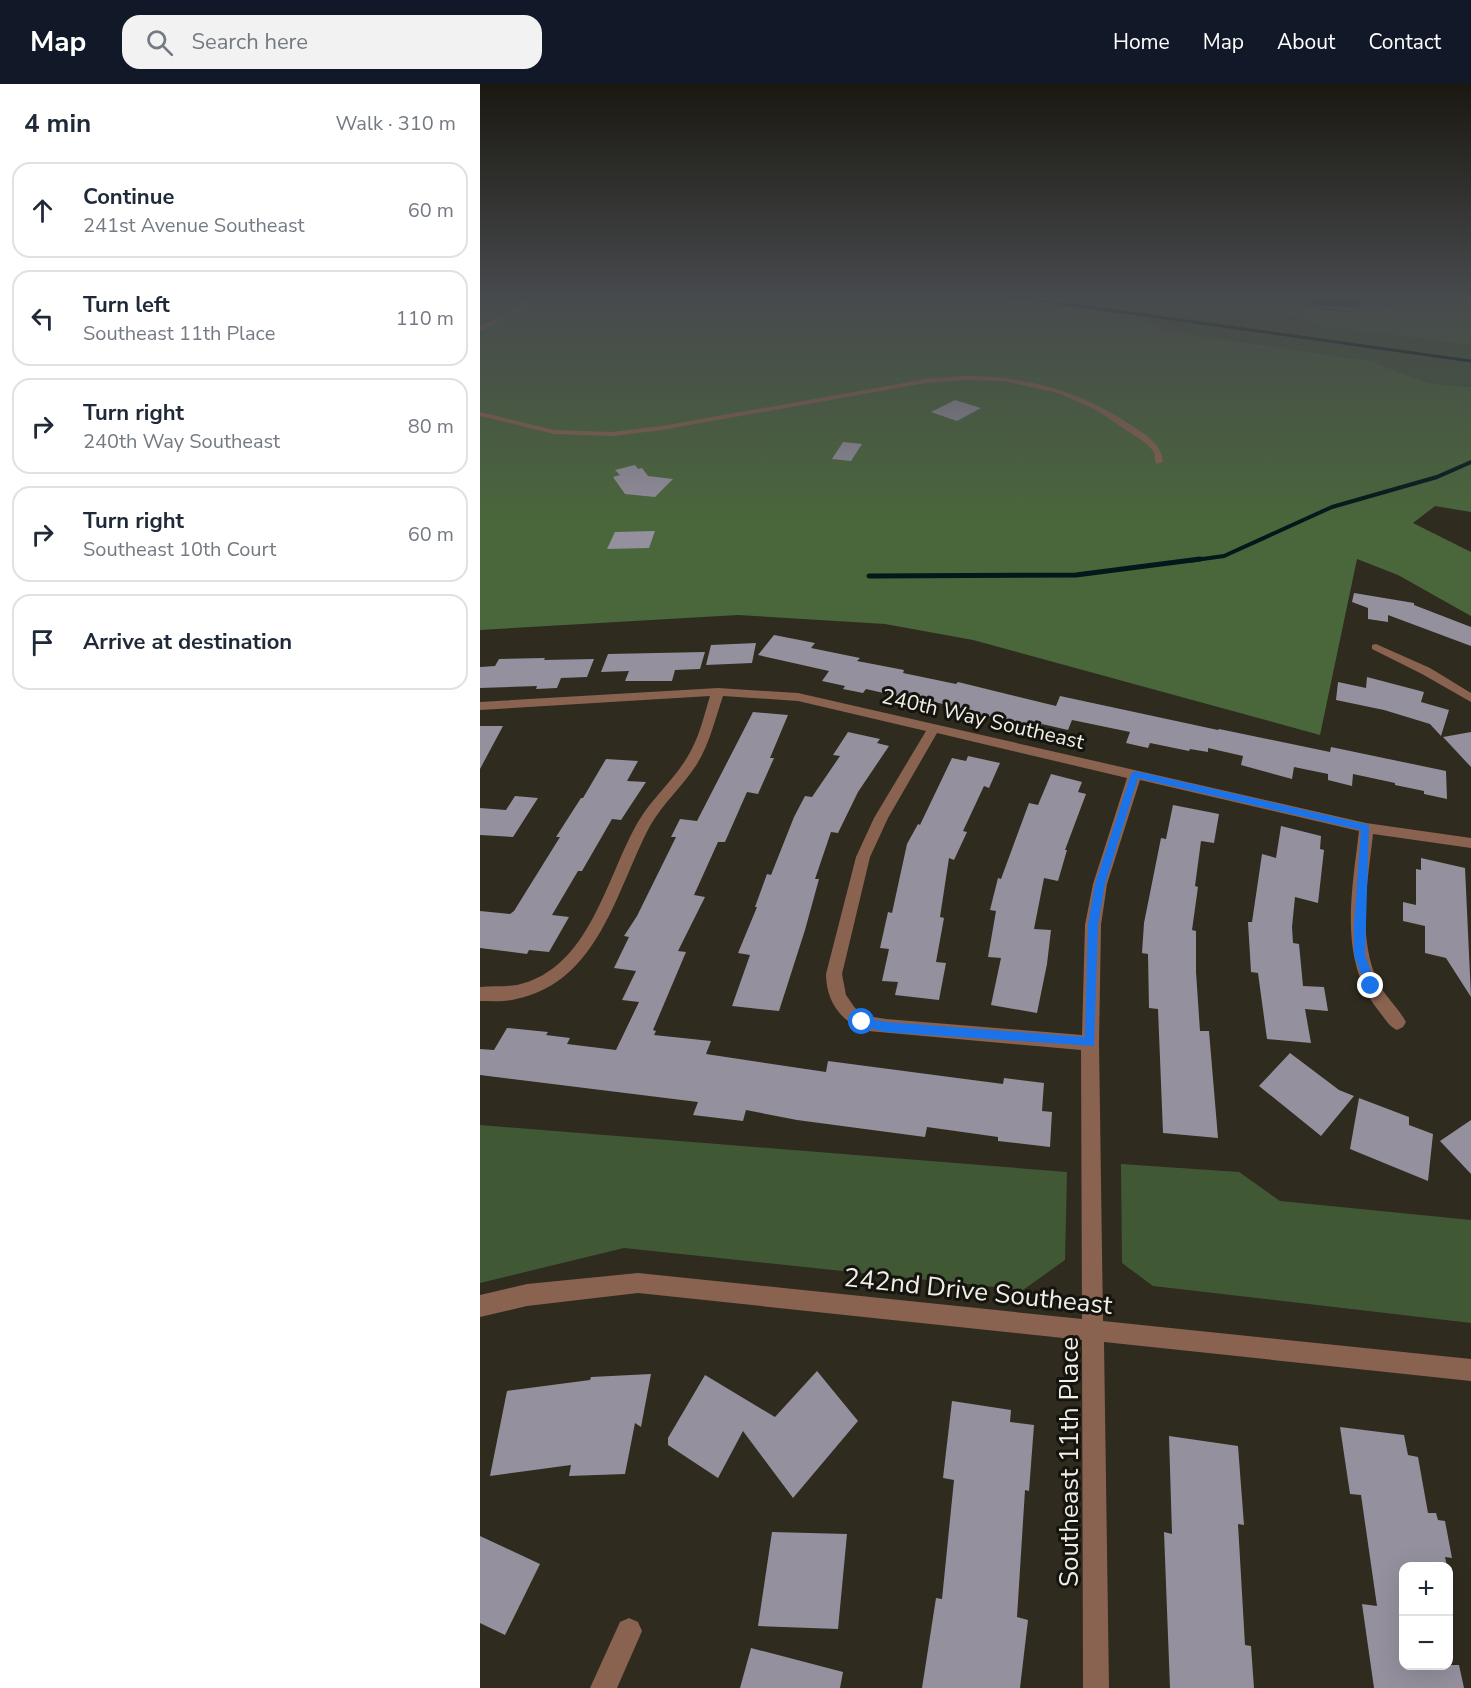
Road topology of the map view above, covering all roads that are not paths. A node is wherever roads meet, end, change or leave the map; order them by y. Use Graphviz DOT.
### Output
graph roads {
  1 [pos="480,414"];
  2 [pos="1159,462"];
  3 [pos="1376,647"];
  4 [pos="718,692"];
  5 [pos="1471,698"];
  6 [pos="480,706"];
  7 [pos="934,727"];
  8 [pos="1135,774"];
  9 [pos="1366,828"];
  10 [pos="1471,843"];
  11 [pos="480,994"];
  12 [pos="1397,1022"];
  13 [pos="1090,1043"];
  14 [pos="480,1306"];
  15 [pos="1095,1330"];
  16 [pos="1471,1370"];
  17 [pos="629,1630"];
  18 [pos="603,1688"];
  19 [pos="1096,1688"];
  1 -- 2 [label="street"];
  3 -- 5 [label="street"];
  4 -- 6 [label="street, 240th Way Southeast"];
  4 -- 7 [label="street, 240th Way Southeast"];
  4 -- 11 [label="street"];
  7 -- 8 [label="street, 240th Way Southeast"];
  7 -- 13 [label="street"];
  8 -- 9 [label="street, 240th Way Southeast"];
  8 -- 13 [label="street, Southeast 11th Place"];
  9 -- 10 [label="street, 240th Way Southeast"];
  9 -- 12 [label="street"];
  13 -- 15 [label="street, Southeast 11th Place"];
  14 -- 15 [label="street, 242nd Drive Southeast"];
  15 -- 16 [label="street, 242nd Drive Southeast"];
  15 -- 19 [label="street, Southeast 11th Place"];
  17 -- 18 [label="street"];
}
